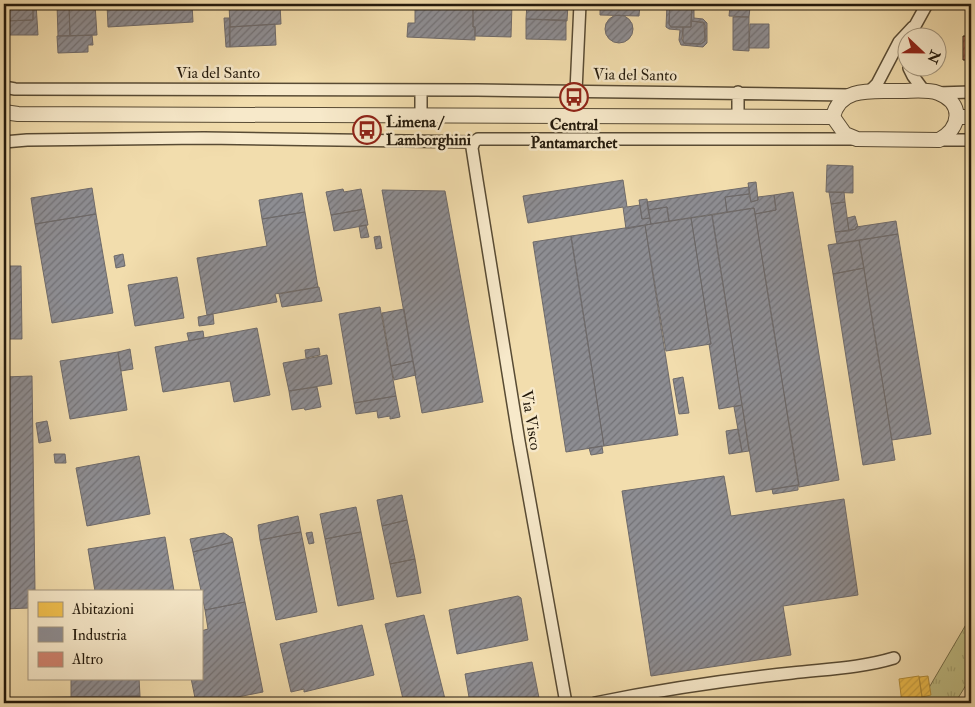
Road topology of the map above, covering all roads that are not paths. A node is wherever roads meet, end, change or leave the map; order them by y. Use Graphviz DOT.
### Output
graph roads {
  1 [pos="580,4"];
  2 [pos="927,4"];
  3 [pos="913,28"];
  4 [pos="898,46"];
  5 [pos="914,78"];
  6 [pos="9,88"];
  7 [pos="421,90"];
  8 [pos="576,91"];
  9 [pos="738,92"];
  10 [pos="869,92"];
  11 [pos="931,92"];
  12 [pos="971,92"];
  13 [pos="848,95"];
  14 [pos="4,112"];
  15 [pos="18,114"];
  16 [pos="421,114"];
  17 [pos="4,116"];
  18 [pos="738,116"];
  19 [pos="833,116"];
  20 [pos="964,117"];
  21 [pos="857,139"];
  22 [pos="939,140"];
  23 [pos="971,140"];
  24 [pos="4,142"];
  25 [pos="474,142"];
  26 [pos="894,658"];
  27 [pos="566,703"];
  28 [pos="595,703"];
  1 -- 8 [label="street"];
  2 -- 3 [label="street"];
  4 -- 10 [label="street"];
  5 -- 11 [label="street"];
  6 -- 7 [label="street, Via del Santo"];
  7 -- 8 [label="street, Via del Santo"];
  7 -- 16 [label="street"];
  8 -- 9 [label="street, Via del Santo"];
  9 -- 13 [label="street, Via del Santo"];
  9 -- 18 [label="street"];
  10 -- 11 [label="street, Via del Santo"];
  10 -- 13 [label="street, Via del Santo"];
  11 -- 12 [label="street, Via del Santo"];
  11 -- 20 [label="street"];
  13 -- 19 [label="street"];
  14 -- 15 [label="street"];
  15 -- 16 [label="street"];
  15 -- 17 [label="street"];
  16 -- 18 [label="street"];
  18 -- 19 [label="street"];
  19 -- 21 [label="street"];
  20 -- 22 [label="street"];
  21 -- 22 [label="street"];
  21 -- 25 [label="street"];
  22 -- 23 [label="street"];
  24 -- 25 [label="street"];
  25 -- 27 [label="street, Via Visco"];
  26 -- 28 [label="street"];
}
